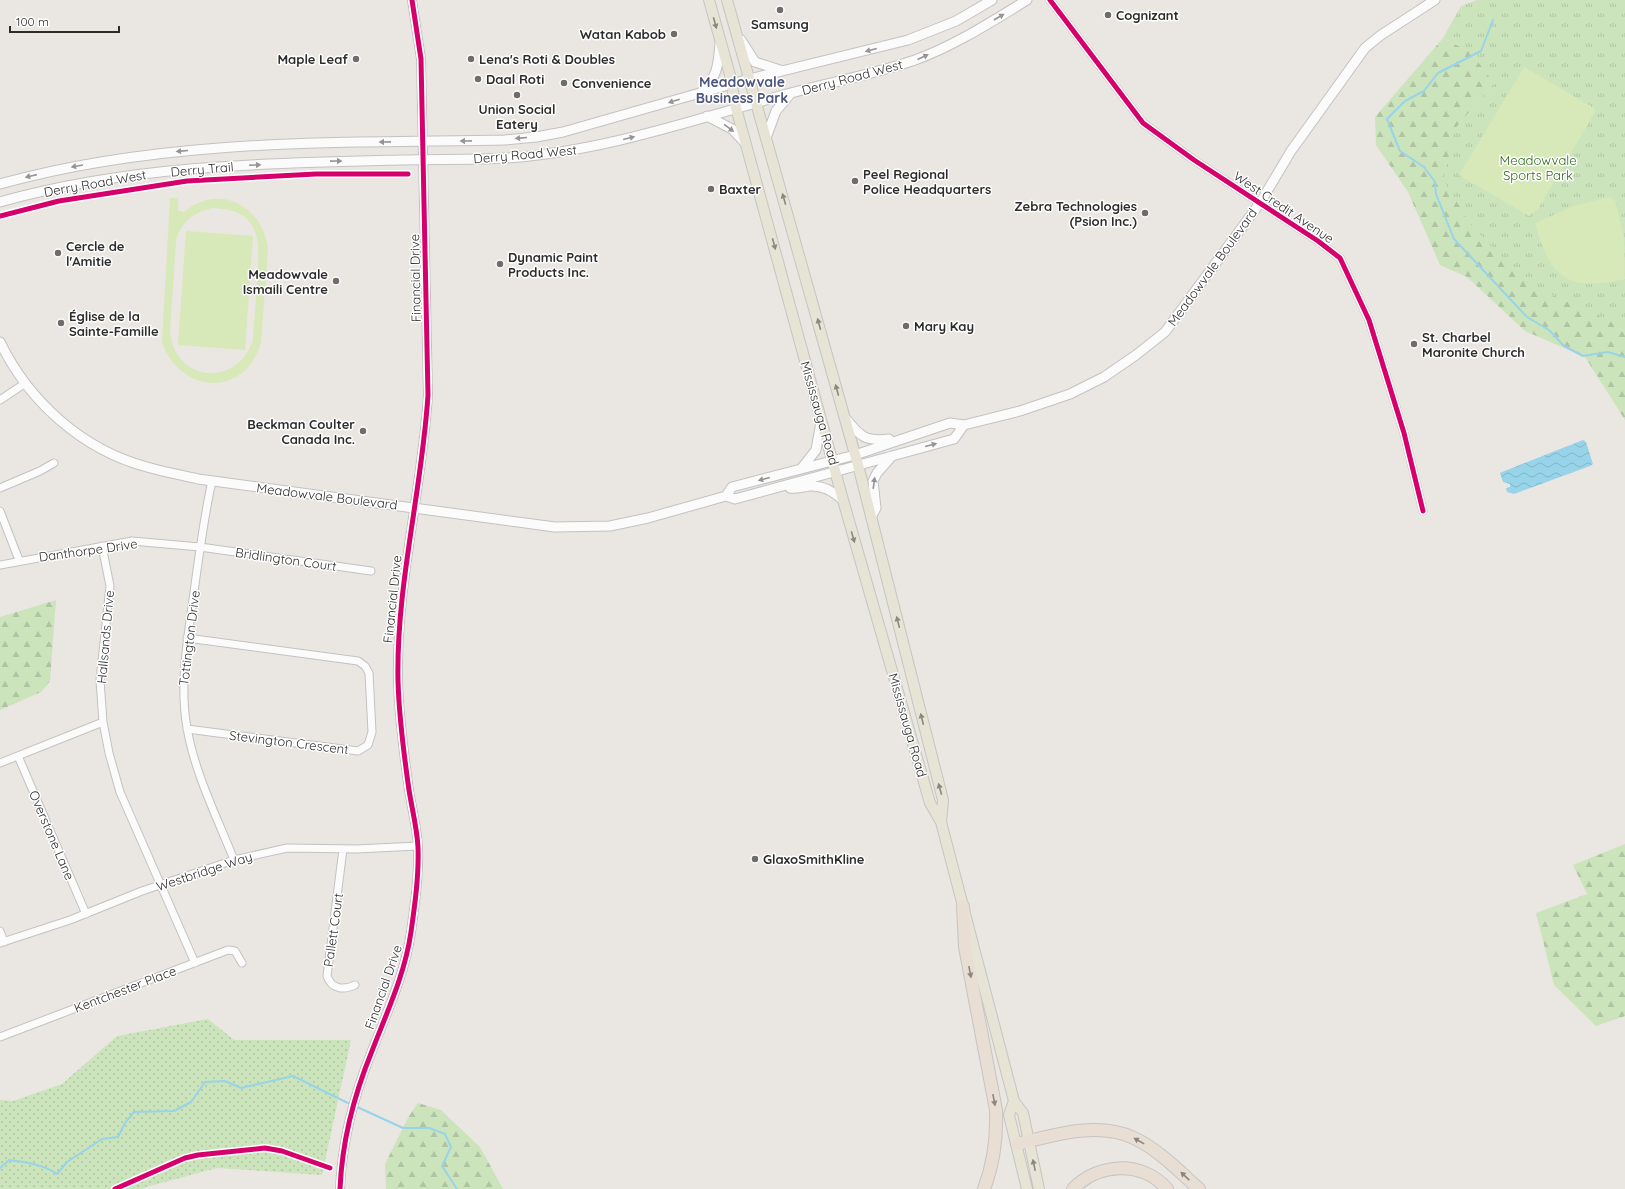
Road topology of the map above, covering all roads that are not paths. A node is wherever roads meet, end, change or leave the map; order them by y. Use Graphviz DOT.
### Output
graph roads {
  1 [pos="412,0"];
  2 [pos="709,0"];
  3 [pos="727,0"];
  4 [pos="992,0"];
  5 [pos="1027,0"];
  6 [pos="1050,0"];
  7 [pos="1435,0"];
  8 [pos="735,28"];
  9 [pos="720,44"];
  10 [pos="784,71"];
  11 [pos="749,79"];
  12 [pos="732,84"];
  13 [pos="702,92"];
  14 [pos="791,93"];
  15 [pos="757,102"];
  16 [pos="736,108"];
  17 [pos="707,116"];
  18 [pos="766,138"];
  19 [pos="424,141"];
  20 [pos="748,146"];
  21 [pos="423,159"];
  22 [pos="0,184"];
  23 [pos="0,202"];
  24 [pos="1260,203"];
  25 [pos="0,342"];
  26 [pos="24,384"];
  27 [pos="0,400"];
  28 [pos="845,418"];
  29 [pos="821,421"];
  30 [pos="964,425"];
  31 [pos="899,440"];
  32 [pos="855,455"];
  33 [pos="893,455"];
  34 [pos="54,463"];
  35 [pos="834,465"];
  36 [pos="858,465"];
  37 [pos="801,469"];
  38 [pos="212,481"];
  39 [pos="783,486"];
  40 [pos="0,488"];
  41 [pos="726,496"];
  42 [pos="843,500"];
  43 [pos="415,508"];
  44 [pos="0,511"];
  45 [pos="1423,511"];
  46 [pos="871,517"];
  47 [pos="102,546"];
  48 [pos="200,547"];
  49 [pos="19,560"];
  50 [pos="0,565"];
  51 [pos="371,571"];
  52 [pos="187,638"];
  53 [pos="103,722"];
  54 [pos="187,729"];
  55 [pos="18,756"];
  56 [pos="0,763"];
  57 [pos="941,822"];
  58 [pos="418,846"];
  59 [pos="343,848"];
  60 [pos="234,860"];
  61 [pos="162,885"];
  62 [pos="963,906"];
  63 [pos="86,914"];
  64 [pos="0,931"];
  65 [pos="2,942"];
  66 [pos="195,963"];
  67 [pos="242,963"];
  68 [pos="355,985"];
  69 [pos="0,1037"];
  70 [pos="1014,1101"];
  71 [pos="1029,1141"];
  72 [pos="1017,1144"];
  73 [pos="340,1189"];
  74 [pos="984,1189"];
  75 [pos="1027,1189"];
  76 [pos="1039,1189"];
  77 [pos="1073,1189"];
  78 [pos="1166,1189"];
  79 [pos="1198,1189"];
  1 -- 19 [label="street, Financial Drive"];
  2 -- 9 [label="main road, Mississauga Road, one-way"];
  3 -- 8 [label="main road, Mississauga Road"];
  4 -- 10 [label="main road, Derry Road West, one-way"];
  14 -- 5 [label="main road, Derry Road West, one-way"];
  6 -- 24 [label="street, West Credit Avenue"];
  7 -- 24 [label="main road, Meadowvale Boulevard"];
  8 -- 10 [label="main road"];
  8 -- 11 [label="main road, Mississauga Road"];
  9 -- 12 [label="main road, Mississauga Road"];
  9 -- 13 [label="main road"];
  10 -- 11 [label="main road, Derry Road West"];
  11 -- 12 [label="main road, Derry Road West"];
  11 -- 15 [label="main road, Mississauga Road"];
  12 -- 13 [label="main road, Derry Road West"];
  12 -- 16 [label="main road, Mississauga Road"];
  13 -- 19 [label="main road, Derry Road West, one-way"];
  14 -- 15 [label="main road, Derry Road West"];
  14 -- 18 [label="main road"];
  15 -- 16 [label="main road, Derry Road West"];
  15 -- 18 [label="main road, Mississauga Road"];
  16 -- 17 [label="main road, Derry Road West"];
  16 -- 20 [label="main road, Mississauga Road"];
  17 -- 20 [label="main road, one-way"];
  21 -- 17 [label="main road, Derry Road West, one-way"];
  28 -- 18 [label="main road, Mississauga Road, one-way"];
  19 -- 21 [label="street, Financial Drive"];
  19 -- 22 [label="main road, Derry Road West, one-way"];
  20 -- 29 [label="main road, Mississauga Road, one-way"];
  23 -- 21 [label="main road, Derry Road West, one-way"];
  21 -- 43 [label="street, Financial Drive"];
  24 -- 30 [label="main road, Meadowvale Boulevard"];
  24 -- 45 [label="street, West Credit Avenue"];
  25 -- 26 [label="main road, Meadowvale Boulevard"];
  26 -- 27 [label="street"];
  26 -- 38 [label="main road, Meadowvale Boulevard"];
  28 -- 31 [label="main road"];
  28 -- 32 [label="main road, Mississauga Road"];
  29 -- 35 [label="main road, Mississauga Road"];
  29 -- 37 [label="main road"];
  30 -- 31 [label="main road, Meadowvale Boulevard"];
  33 -- 30 [label="main road, Meadowvale Boulevard, one-way"];
  31 -- 32 [label="main road, Meadowvale Boulevard"];
  32 -- 35 [label="main road, Meadowvale Boulevard"];
  32 -- 36 [label="main road, Mississauga Road"];
  33 -- 36 [label="main road, Meadowvale Boulevard"];
  46 -- 33 [label="main road, one-way"];
  34 -- 40 [label="street"];
  35 -- 36 [label="main road, Meadowvale Boulevard"];
  35 -- 37 [label="main road, Meadowvale Boulevard"];
  35 -- 39 [label="main road, Meadowvale Boulevard"];
  35 -- 42 [label="main road, Mississauga Road"];
  36 -- 46 [label="main road, Mississauga Road"];
  37 -- 41 [label="main road, Meadowvale Boulevard, one-way"];
  38 -- 43 [label="main road, Meadowvale Boulevard"];
  38 -- 48 [label="street, Tottington Drive"];
  39 -- 41 [label="main road, Meadowvale Boulevard"];
  39 -- 42 [label="main road"];
  41 -- 43 [label="main road, Meadowvale Boulevard"];
  42 -- 57 [label="main road, Mississauga Road, one-way"];
  43 -- 58 [label="street, Financial Drive"];
  44 -- 49 [label="street"];
  57 -- 46 [label="main road, Mississauga Road, one-way"];
  47 -- 48 [label="street, Danthorpe Drive"];
  47 -- 49 [label="street, Danthorpe Drive"];
  47 -- 53 [label="street, Hallsands Drive"];
  48 -- 51 [label="street, Bridlington Court"];
  48 -- 52 [label="street, Tottington Drive"];
  49 -- 50 [label="street, Danthorpe Drive"];
  52 -- 54 [label="street, Tottington Drive"];
  52 -- 54 [label="street, Stevington Crescent"];
  53 -- 55 [label="street"];
  53 -- 61 [label="street, Hallsands Drive"];
  54 -- 60 [label="street, Tottington Drive"];
  55 -- 56 [label="street"];
  55 -- 63 [label="street, Overstone Lane"];
  57 -- 62 [label="main road, Mississauga Road"];
  58 -- 59 [label="street, Westbridge Way"];
  58 -- 73 [label="street, Financial Drive"];
  59 -- 60 [label="street, Westbridge Way"];
  59 -- 68 [label="street, Pallett Court"];
  60 -- 61 [label="street, Westbridge Way"];
  61 -- 63 [label="street, Westbridge Way"];
  61 -- 66 [label="street, Hallsands Drive"];
  62 -- 70 [label="main road, Mississauga Road"];
  62 -- 74 [label="highway, one-way"];
  63 -- 65 [label="street, Westbridge Way"];
  64 -- 65 [label="street"];
  66 -- 67 [label="street, Kentchester Place"];
  66 -- 69 [label="street, Kentchester Place"];
  70 -- 71 [label="main road, Mississauga Road"];
  70 -- 72 [label="main road, Mississauga Road"];
  71 -- 72 [label="highway"];
  76 -- 71 [label="main road, Mississauga Road, one-way"];
  79 -- 71 [label="highway, one-way"];
  72 -- 75 [label="main road, Mississauga Road"];
  77 -- 78 [label="highway"];
}
